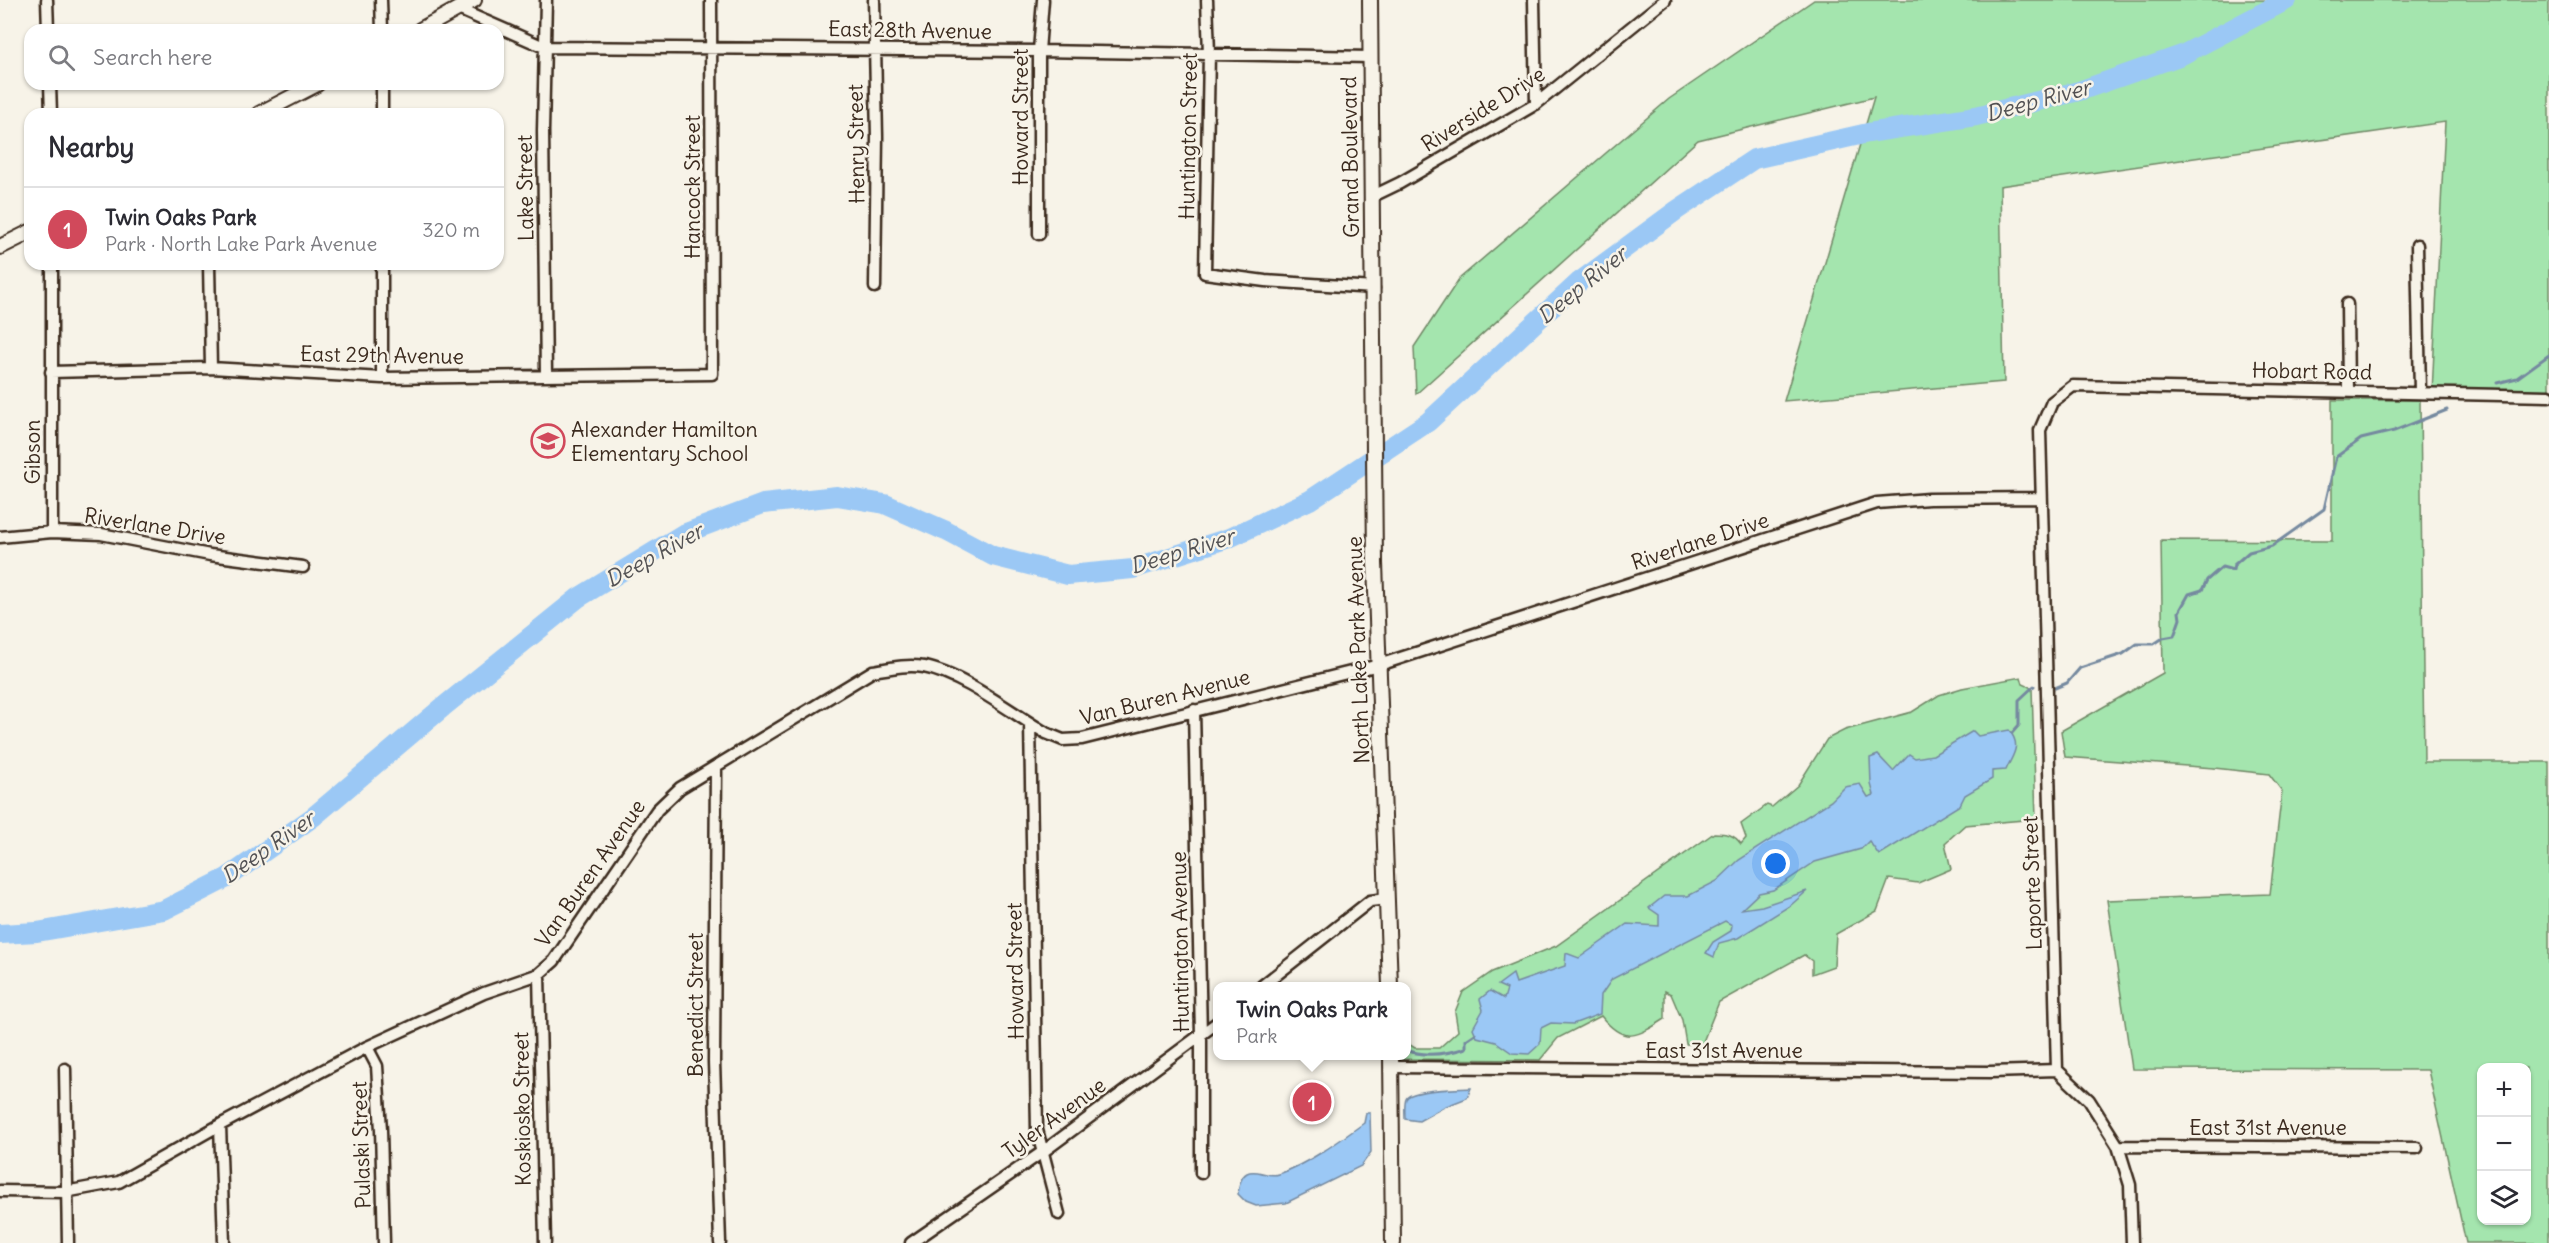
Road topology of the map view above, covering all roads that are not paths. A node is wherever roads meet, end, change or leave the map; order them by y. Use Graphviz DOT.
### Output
graph roads {
  1 [pos="47,0"];
  2 [pos="381,0"];
  3 [pos="474,0"];
  4 [pos="546,0"];
  5 [pos="711,0"];
  6 [pos="874,0"];
  7 [pos="1043,0"];
  8 [pos="1208,0"];
  9 [pos="1370,0"];
  10 [pos="1534,0"];
  11 [pos="1665,0"];
  12 [pos="458,9"];
  13 [pos="48,24"];
  14 [pos="382,24"];
  15 [pos="431,24"];
  16 [pos="492,24"];
  17 [pos="504,29"];
  18 [pos="544,47"];
  19 [pos="711,47"];
  20 [pos="873,50"];
  21 [pos="1039,51"];
  22 [pos="1209,53"];
  23 [pos="1370,57"];
  24 [pos="50,90"];
  25 [pos="305,90"];
  26 [pos="382,90"];
  27 [pos="1536,104"];
  28 [pos="51,108"];
  29 [pos="271,108"];
  30 [pos="382,108"];
  31 [pos="1371,197"];
  32 [pos="1039,234"];
  33 [pos="24,235"];
  34 [pos="2417,245"];
  35 [pos="0,247"];
  36 [pos="52,270"];
  37 [pos="209,270"];
  38 [pos="382,270"];
  39 [pos="876,287"];
  40 [pos="1374,288"];
  41 [pos="2347,304"];
  42 [pos="1372,313"];
  43 [pos="211,368"];
  44 [pos="51,372"];
  45 [pos="712,374"];
  46 [pos="546,376"];
  47 [pos="382,378"];
  48 [pos="2073,386"];
  49 [pos="2348,391"];
  50 [pos="2420,392"];
  51 [pos="2549,396"];
  52 [pos="2041,498"];
  53 [pos="52,532"];
  54 [pos="0,537"];
  55 [pos="303,567"];
  56 [pos="1379,665"];
  57 [pos="1194,710"];
  58 [pos="1030,723"];
  59 [pos="716,767"];
  60 [pos="1387,899"];
  61 [pos="539,974"];
  62 [pos="1268,982"];
  63 [pos="1390,982"];
  64 [pos="1213,1026"];
  65 [pos="1201,1035"];
  66 [pos="367,1047"];
  67 [pos="1391,1061"];
  68 [pos="65,1069"];
  69 [pos="2057,1070"];
  70 [pos="220,1125"];
  71 [pos="2118,1146"];
  72 [pos="2417,1148"];
  73 [pos="1044,1151"];
  74 [pos="1201,1173"];
  75 [pos="0,1191"];
  76 [pos="65,1192"];
  77 [pos="1059,1214"];
  78 [pos="68,1243"];
  79 [pos="224,1243"];
  80 [pos="384,1243"];
  81 [pos="545,1243"];
  82 [pos="720,1243"];
  83 [pos="911,1243"];
  84 [pos="1393,1243"];
  85 [pos="2132,1243"];
  1 -- 13 [label="street"];
  2 -- 14 [label="street"];
  3 -- 12 [label="street"];
  4 -- 18 [label="street, Lake Street"];
  5 -- 19 [label="street, Hancock Street"];
  6 -- 20 [label="street, Henry Street"];
  7 -- 21 [label="street, Howard Street"];
  8 -- 22 [label="street, Huntington Street"];
  9 -- 23 [label="street, Grand Boulevard"];
  10 -- 27 [label="street"];
  11 -- 27 [label="street, Riverside Drive"];
  12 -- 15 [label="street"];
  12 -- 16 [label="street, East 28th Avenue"];
  17 -- 18 [label="street, East 28th Avenue"];
  18 -- 19 [label="street, East 28th Avenue"];
  18 -- 46 [label="street, Lake Street"];
  19 -- 20 [label="street, East 28th Avenue"];
  19 -- 45 [label="street, Hancock Street"];
  20 -- 21 [label="street, East 28th Avenue"];
  20 -- 39 [label="street, Henry Street"];
  21 -- 22 [label="street, East 28th Avenue"];
  21 -- 32 [label="street, Howard Street"];
  22 -- 23 [label="street, East 28th Avenue"];
  22 -- 40 [label="street, Huntington Street"];
  23 -- 31 [label="street, Grand Boulevard"];
  24 -- 28 [label="street"];
  25 -- 29 [label="street"];
  26 -- 30 [label="street"];
  27 -- 31 [label="street, Riverside Drive"];
  31 -- 40 [label="street, Grand Boulevard"];
  33 -- 35 [label="street"];
  34 -- 50 [label="street"];
  36 -- 44 [label="street, Gibson"];
  37 -- 43 [label="street"];
  38 -- 47 [label="street"];
  40 -- 42 [label="street, Grand Boulevard"];
  41 -- 49 [label="street"];
  42 -- 56 [label="street, North Lake Park Avenue"];
  43 -- 44 [label="street, East 29th Avenue"];
  43 -- 47 [label="street, East 29th Avenue"];
  44 -- 53 [label="street, Gibson"];
  45 -- 46 [label="street, East 29th Avenue"];
  46 -- 47 [label="street, East 29th Avenue"];
  48 -- 49 [label="street, Hobart Road"];
  48 -- 52 [label="street, Laporte Street"];
  49 -- 50 [label="street, Hobart Road"];
  50 -- 51 [label="street, Hobart Road"];
  52 -- 56 [label="street, Riverlane Drive"];
  52 -- 69 [label="street, Laporte Street"];
  53 -- 54 [label="street, Riverlane Drive"];
  53 -- 55 [label="street, Riverlane Drive"];
  56 -- 57 [label="street, Van Buren Avenue"];
  56 -- 60 [label="street, North Lake Park Avenue"];
  57 -- 58 [label="street, Van Buren Avenue"];
  57 -- 65 [label="street, Huntington Avenue"];
  58 -- 59 [label="street, Van Buren Avenue"];
  58 -- 73 [label="street, Howard Street"];
  59 -- 61 [label="street, Van Buren Avenue"];
  59 -- 82 [label="street, Benedict Street"];
  60 -- 62 [label="street"];
  60 -- 63 [label="street, North Lake Park Avenue"];
  61 -- 66 [label="street, Van Buren Avenue"];
  61 -- 81 [label="street, Koskiosko Street"];
  64 -- 65 [label="street, Tyler Avenue"];
  65 -- 73 [label="street, Tyler Avenue"];
  65 -- 74 [label="street, Huntington Avenue"];
  66 -- 70 [label="street, Van Buren Avenue"];
  66 -- 80 [label="street, Pulaski Street"];
  67 -- 69 [label="street, East 31st Avenue"];
  67 -- 84 [label="street"];
  68 -- 76 [label="street"];
  69 -- 71 [label="street"];
  70 -- 76 [label="street, Van Buren Avenue"];
  70 -- 79 [label="street"];
  71 -- 72 [label="street, East 31st Avenue"];
  71 -- 85 [label="street"];
  73 -- 77 [label="street, Howard Street"];
  73 -- 83 [label="street, Tyler Avenue"];
  75 -- 76 [label="street, Van Buren Avenue"];
  76 -- 78 [label="street"];
}
